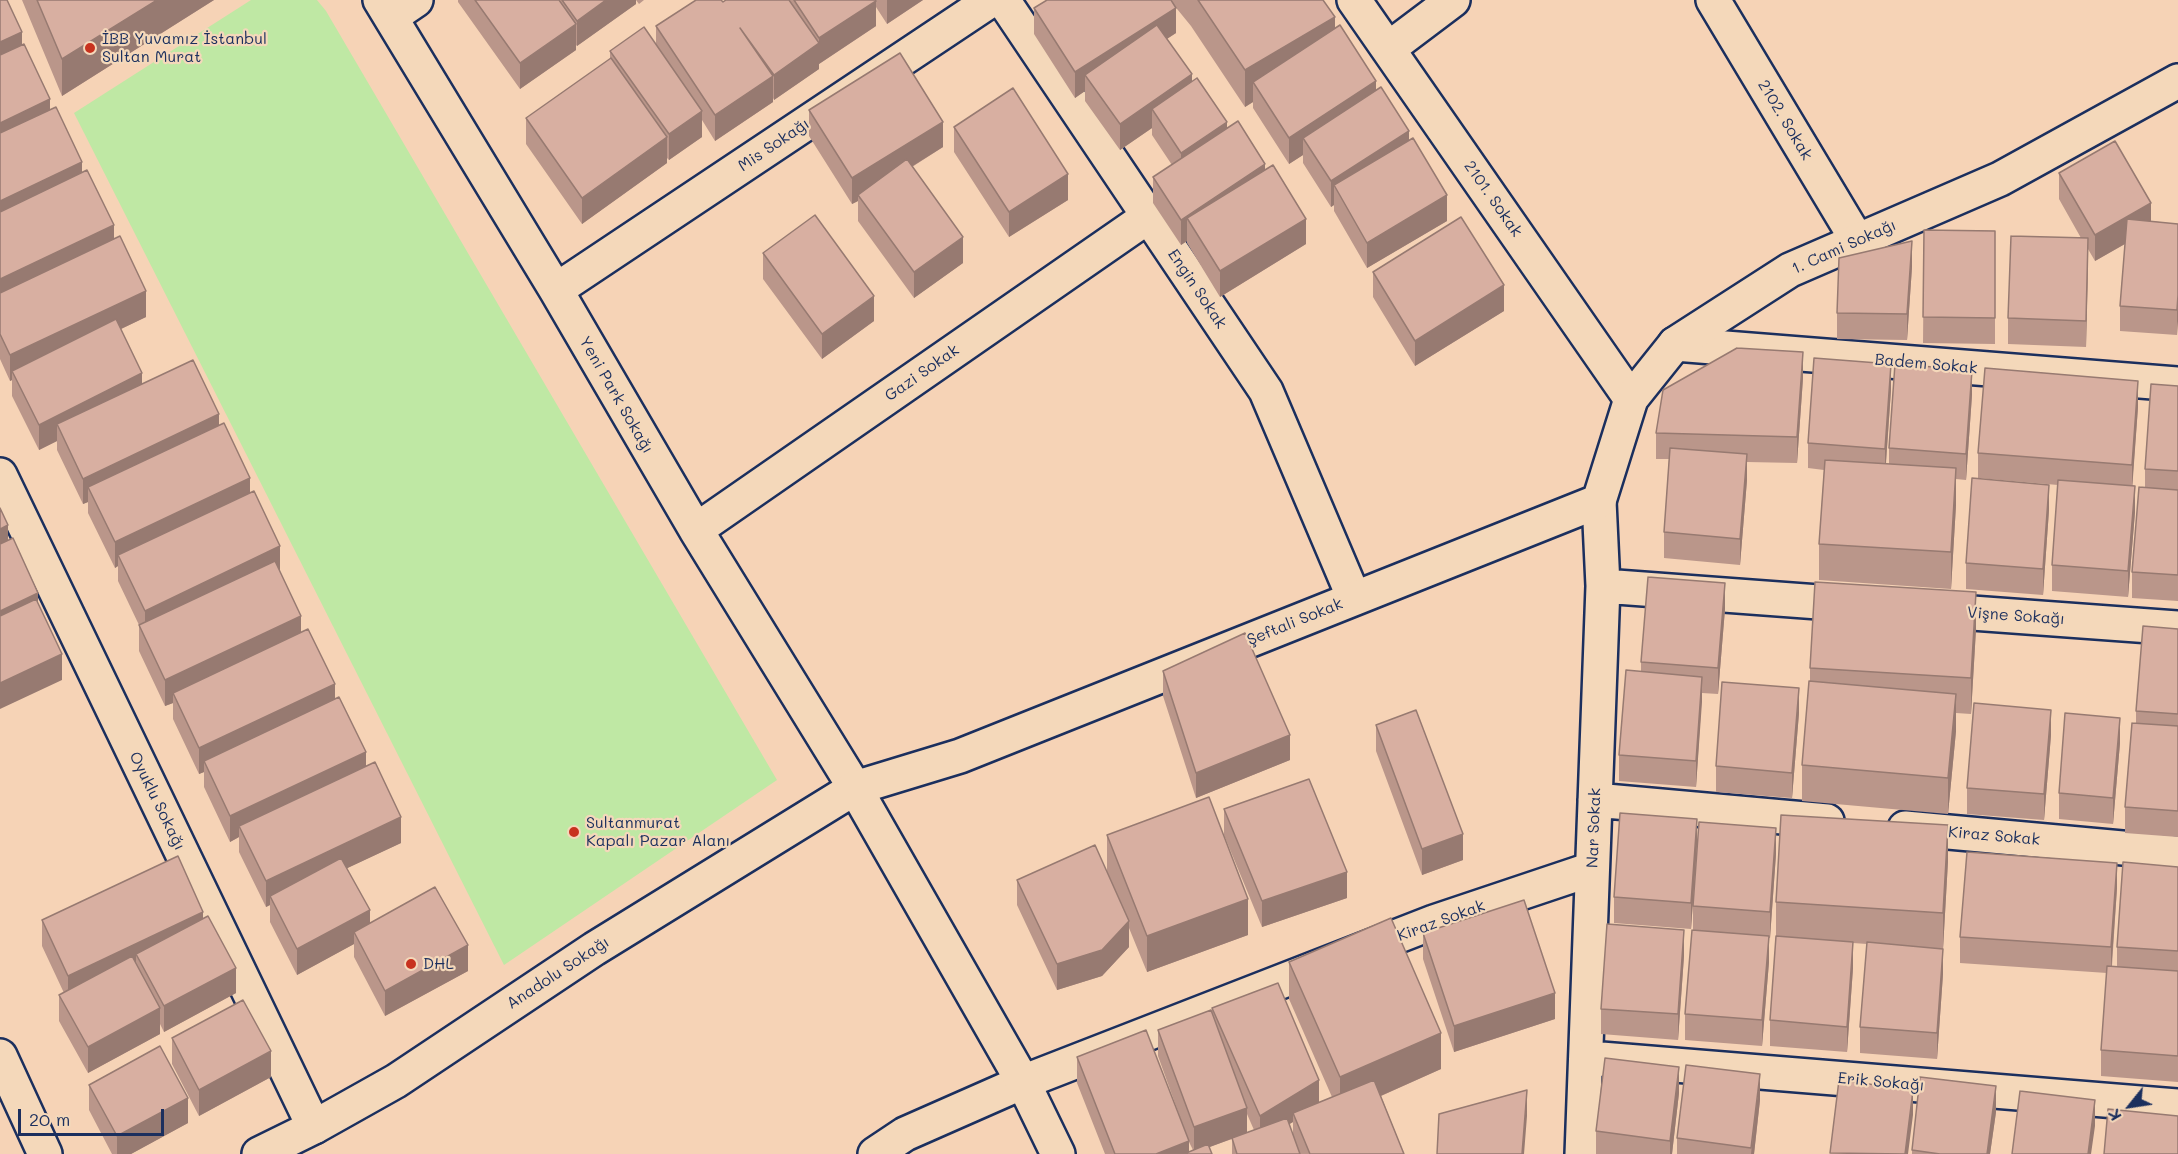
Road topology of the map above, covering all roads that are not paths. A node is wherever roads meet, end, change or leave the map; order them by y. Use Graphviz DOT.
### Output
graph roads {
  1 [pos="991,0"];
  2 [pos="1003,0"];
  3 [pos="1354,0"];
  4 [pos="1453,0"];
  5 [pos="1713,0"];
  6 [pos="396,6"];
  7 [pos="1388,49"];
  8 [pos="2178,81"];
  9 [pos="1149,216"];
  10 [pos="1857,240"];
  11 [pos="556,290"];
  12 [pos="1675,344"];
  13 [pos="2178,384"];
  14 [pos="1631,399"];
  15 [pos="0,475"];
  16 [pos="1599,501"];
  17 [pos="696,530"];
  18 [pos="1603,586"];
  19 [pos="1354,598"];
  20 [pos="2178,628"];
  21 [pos="855,788"];
  22 [pos="1595,800"];
  23 [pos="2178,853"];
  24 [pos="1592,869"];
  25 [pos="0,1056"];
  26 [pos="1585,1058"];
  27 [pos="1023,1082"];
  28 [pos="2178,1106"];
  29 [pos="314,1126"];
  30 [pos="45,1154"];
  31 [pos="259,1154"];
  32 [pos="875,1154"];
  33 [pos="1058,1154"];
  34 [pos="1582,1154"];
  1 -- 11 [label="street, Mis Sokağı"];
  2 -- 9 [label="street, Engin Sokak"];
  3 -- 7 [label="street, 2101. Sokak"];
  4 -- 7 [label="street"];
  5 -- 10 [label="street, 2102. Sokak"];
  6 -- 11 [label="street, Yeni Park Sokağı"];
  7 -- 14 [label="street, 2101. Sokak"];
  8 -- 10 [label="street, 1. Cami Sokağı"];
  9 -- 17 [label="street, Gazi Sokak"];
  9 -- 19 [label="street, Engin Sokak"];
  10 -- 12 [label="street, 1. Cami Sokağı"];
  11 -- 17 [label="street, Yeni Park Sokağı"];
  12 -- 13 [label="street, Badem Sokak"];
  12 -- 14 [label="street, 1. Cami Sokağı"];
  14 -- 16 [label="street, 1. Cami Sokağı"];
  15 -- 29 [label="street, Oyuklu Sokağı"];
  16 -- 18 [label="street, Nar Sokak"];
  16 -- 19 [label="street, Şeftali Sokak"];
  17 -- 21 [label="street, Yeni Park Sokağı"];
  18 -- 20 [label="street, Vişne Sokağı"];
  18 -- 22 [label="street, Nar Sokak"];
  19 -- 21 [label="street, Şeftali Sokak"];
  21 -- 27 [label="street, Yeni Park Sokağı"];
  21 -- 29 [label="street, Anadolu Sokağı"];
  22 -- 23 [label="street, Kiraz Sokak"];
  22 -- 24 [label="street, Nar Sokak"];
  24 -- 26 [label="street, Nar Sokak"];
  24 -- 27 [label="street, Kiraz Sokak"];
  25 -- 30 [label="street"];
  26 -- 28 [label="street, Erik Sokağı"];
  26 -- 34 [label="street, Nar Sokak"];
  27 -- 32 [label="street, Kiraz Sokak"];
  27 -- 33 [label="street, Yeni Park Sokağı"];
  29 -- 31 [label="street, Anadolu Sokağı"];
}
